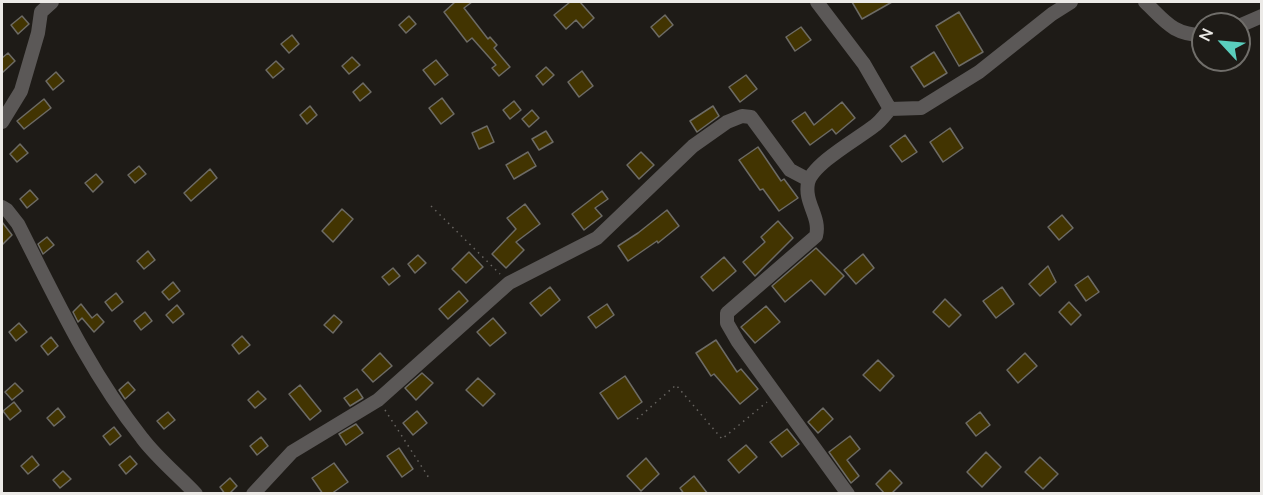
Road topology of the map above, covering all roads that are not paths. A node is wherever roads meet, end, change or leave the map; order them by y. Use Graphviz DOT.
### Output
graph roads {
  1 [pos="52,2"];
  2 [pos="817,2"];
  3 [pos="1071,2"];
  4 [pos="1145,2"];
  5 [pos="1191,35"];
  6 [pos="890,109"];
  7 [pos="2,122"];
  8 [pos="809,180"];
  9 [pos="2,207"];
  10 [pos="196,494"];
  11 [pos="253,494"];
  12 [pos="848,494"];
  1 -- 7 [label="street"];
  2 -- 6 [label="street"];
  3 -- 6 [label="street"];
  4 -- 5 [label="street"];
  6 -- 8 [label="street"];
  8 -- 11 [label="street"];
  8 -- 12 [label="street"];
  9 -- 10 [label="street"];
}
